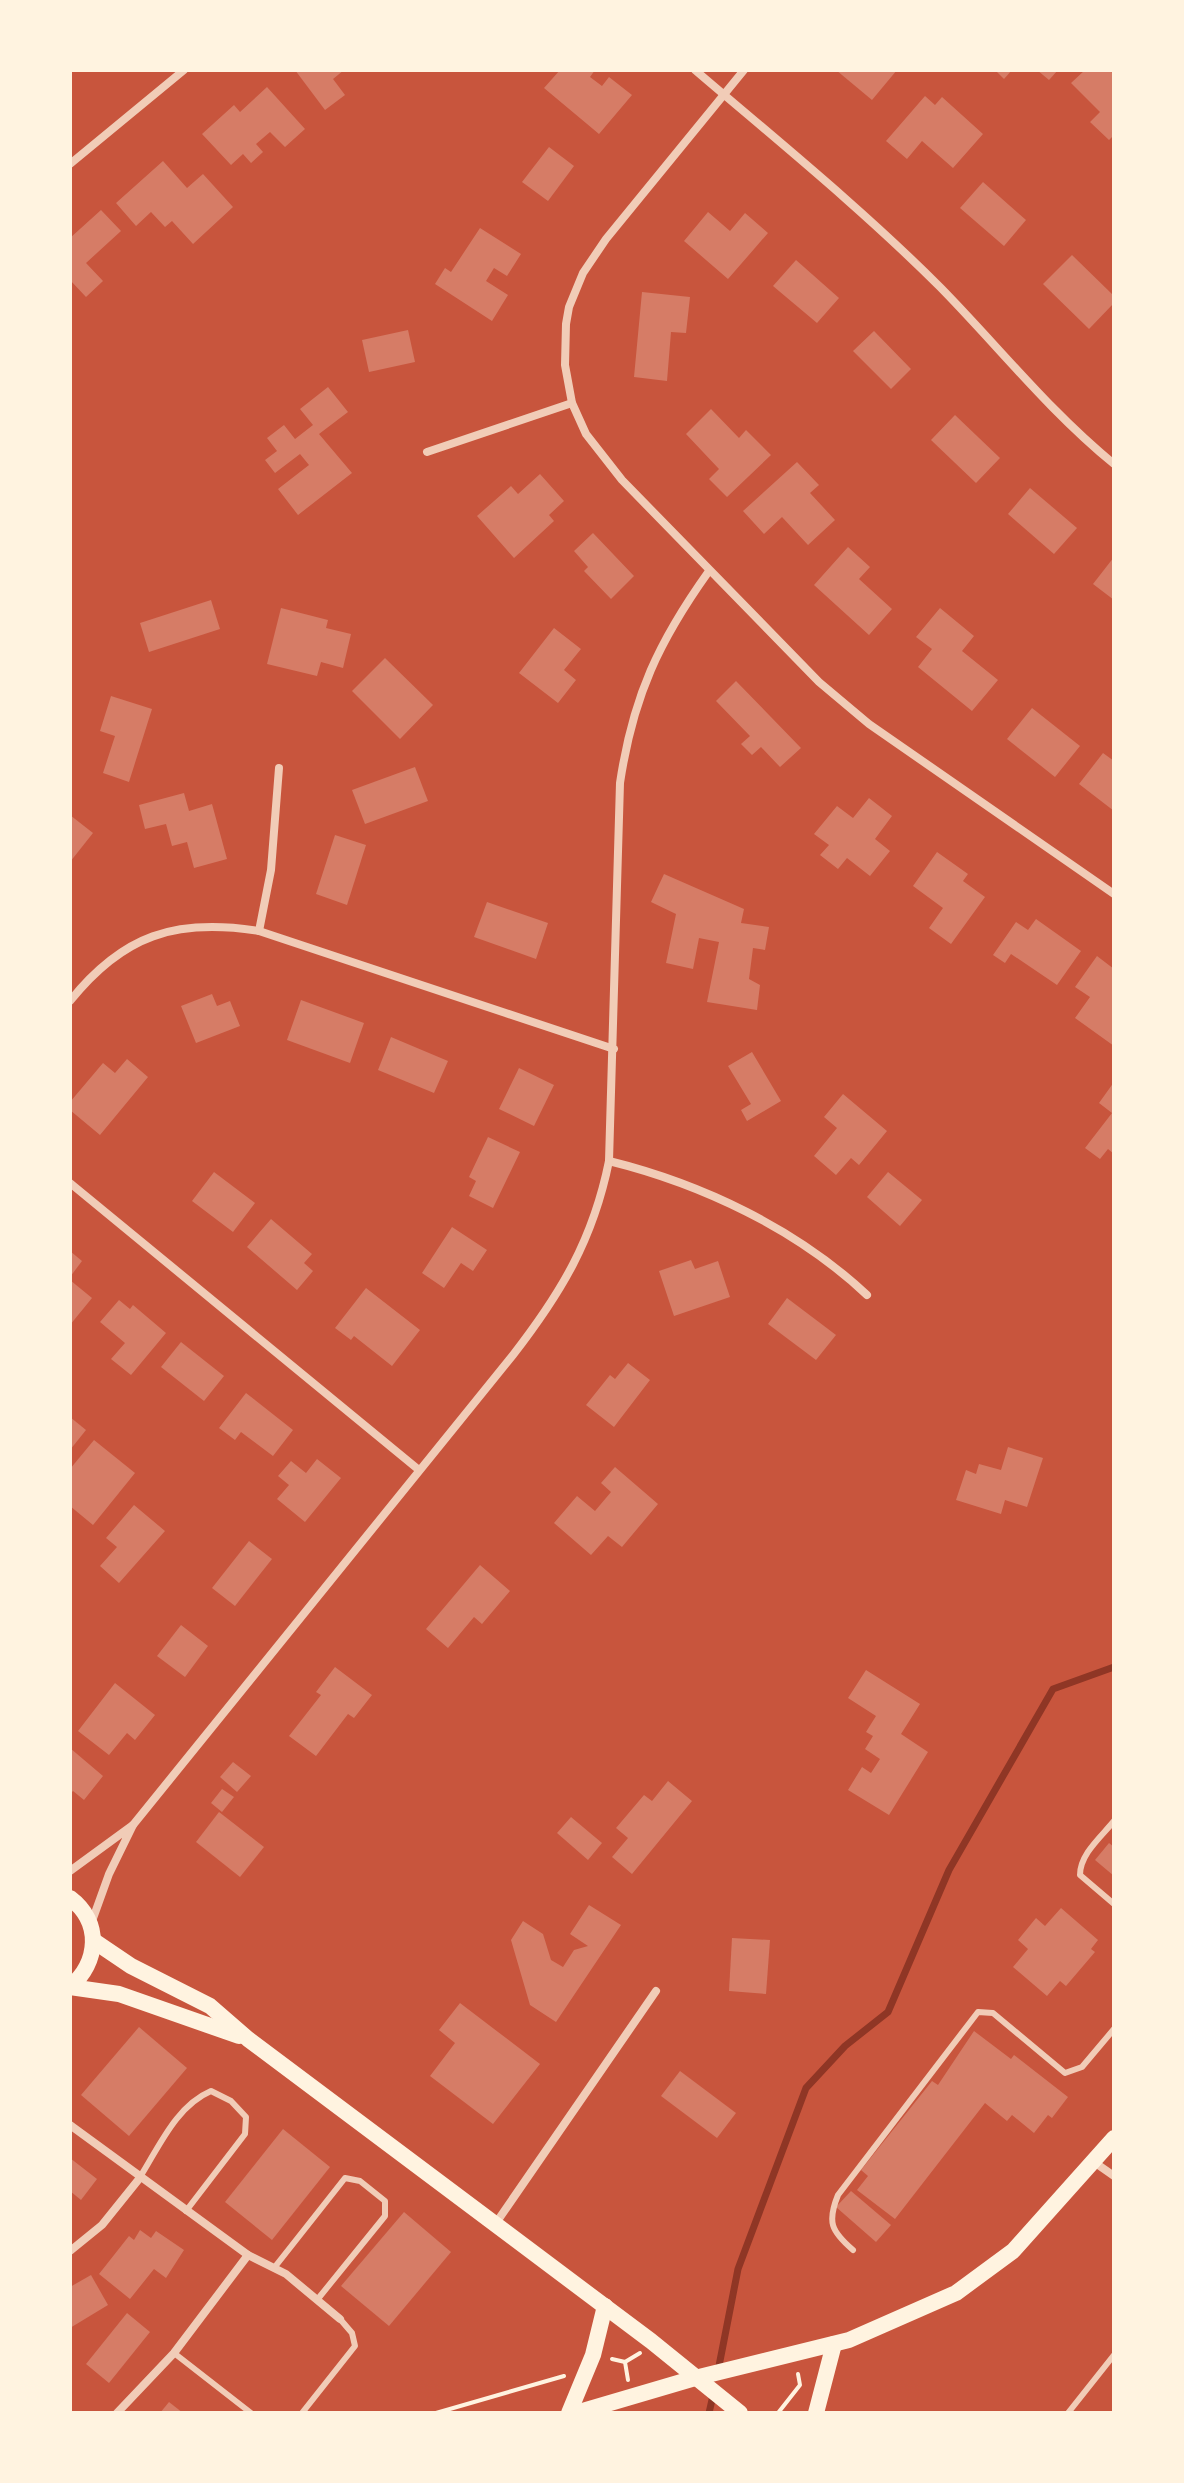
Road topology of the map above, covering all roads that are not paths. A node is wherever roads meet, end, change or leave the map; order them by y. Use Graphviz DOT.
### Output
graph roads {
  1 [pos="184,70"];
  2 [pos="695,70"];
  3 [pos="744,70"];
  4 [pos="724,95"];
  5 [pos="70,164"];
  6 [pos="572,403"];
  7 [pos="427,452"];
  8 [pos="1114,464"];
  9 [pos="709,571"];
  10 [pos="279,768"];
  11 [pos="1114,894"];
  12 [pos="259,931"];
  13 [pos="70,1001"];
  14 [pos="614,1049"];
  15 [pos="609,1161"];
  16 [pos="70,1183"];
  17 [pos="867,1295"];
  18 [pos="419,1470"];
  19 [pos="1114,1821"];
  20 [pos="133,1825"];
  21 [pos="70,1871"];
  22 [pos="70,1898"];
  23 [pos="1114,1904"];
  24 [pos="92,1933"];
  25 [pos="70,1987"];
  26 [pos="656,1991"];
  27 [pos="1114,2029"];
  28 [pos="248,2039"];
  29 [pos="70,2125"];
  30 [pos="1114,2138"];
  31 [pos="1094,2162"];
  32 [pos="1114,2176"];
  33 [pos="139,2179"];
  34 [pos="186,2211"];
  35 [pos="496,2223"];
  36 [pos="853,2250"];
  37 [pos="70,2251"];
  38 [pos="248,2255"];
  39 [pos="274,2268"];
  40 [pos="317,2300"];
  41 [pos="605,2306"];
  42 [pos="340,2319"];
  43 [pos="834,2344"];
  44 [pos="174,2353"];
  45 [pos="1114,2355"];
  46 [pos="691,2377"];
  47 [pos="809,2409"];
  48 [pos="117,2413"];
  49 [pos="251,2413"];
  50 [pos="302,2413"];
  51 [pos="569,2413"];
  52 [pos="576,2413"];
  53 [pos="740,2413"];
  54 [pos="1068,2413"];
  1 -- 5 [label="street"];
  2 -- 4 [label="street"];
  3 -- 4 [label="street"];
  4 -- 6 [label="street"];
  4 -- 8 [label="street"];
  6 -- 7 [label="street"];
  6 -- 9 [label="street"];
  9 -- 11 [label="street"];
  9 -- 14 [label="street"];
  10 -- 12 [label="street"];
  12 -- 13 [label="street"];
  12 -- 14 [label="street"];
  14 -- 15 [label="street"];
  15 -- 17 [label="street"];
  15 -- 18 [label="street"];
  16 -- 18 [label="street"];
  18 -- 20 [label="street"];
  19 -- 23 [label="lane"];
  20 -- 21 [label="street"];
  20 -- 24 [label="street"];
  22 -- 24 [label="main road"];
  24 -- 25 [label="main road"];
  24 -- 28 [label="main road"];
  25 -- 28 [label="main road"];
  26 -- 35 [label="street"];
  27 -- 36 [label="lane"];
  28 -- 35 [label="main road"];
  29 -- 33 [label="street"];
  30 -- 31 [label="main road"];
  31 -- 32 [label="street"];
  31 -- 43 [label="main road"];
  33 -- 34 [label="street"];
  33 -- 34 [label="lane"];
  33 -- 37 [label="street"];
  34 -- 38 [label="street"];
  35 -- 41 [label="main road"];
  38 -- 39 [label="street"];
  38 -- 44 [label="street"];
  39 -- 40 [label="street"];
  39 -- 40 [label="lane"];
  40 -- 42 [label="street"];
  41 -- 46 [label="main road"];
  41 -- 51 [label="main road"];
  42 -- 50 [label="lane"];
  43 -- 46 [label="main road"];
  43 -- 47 [label="main road"];
  44 -- 48 [label="street"];
  44 -- 49 [label="lane"];
  45 -- 54 [label="lane"];
  46 -- 52 [label="main road"];
  46 -- 53 [label="main road"];
}
